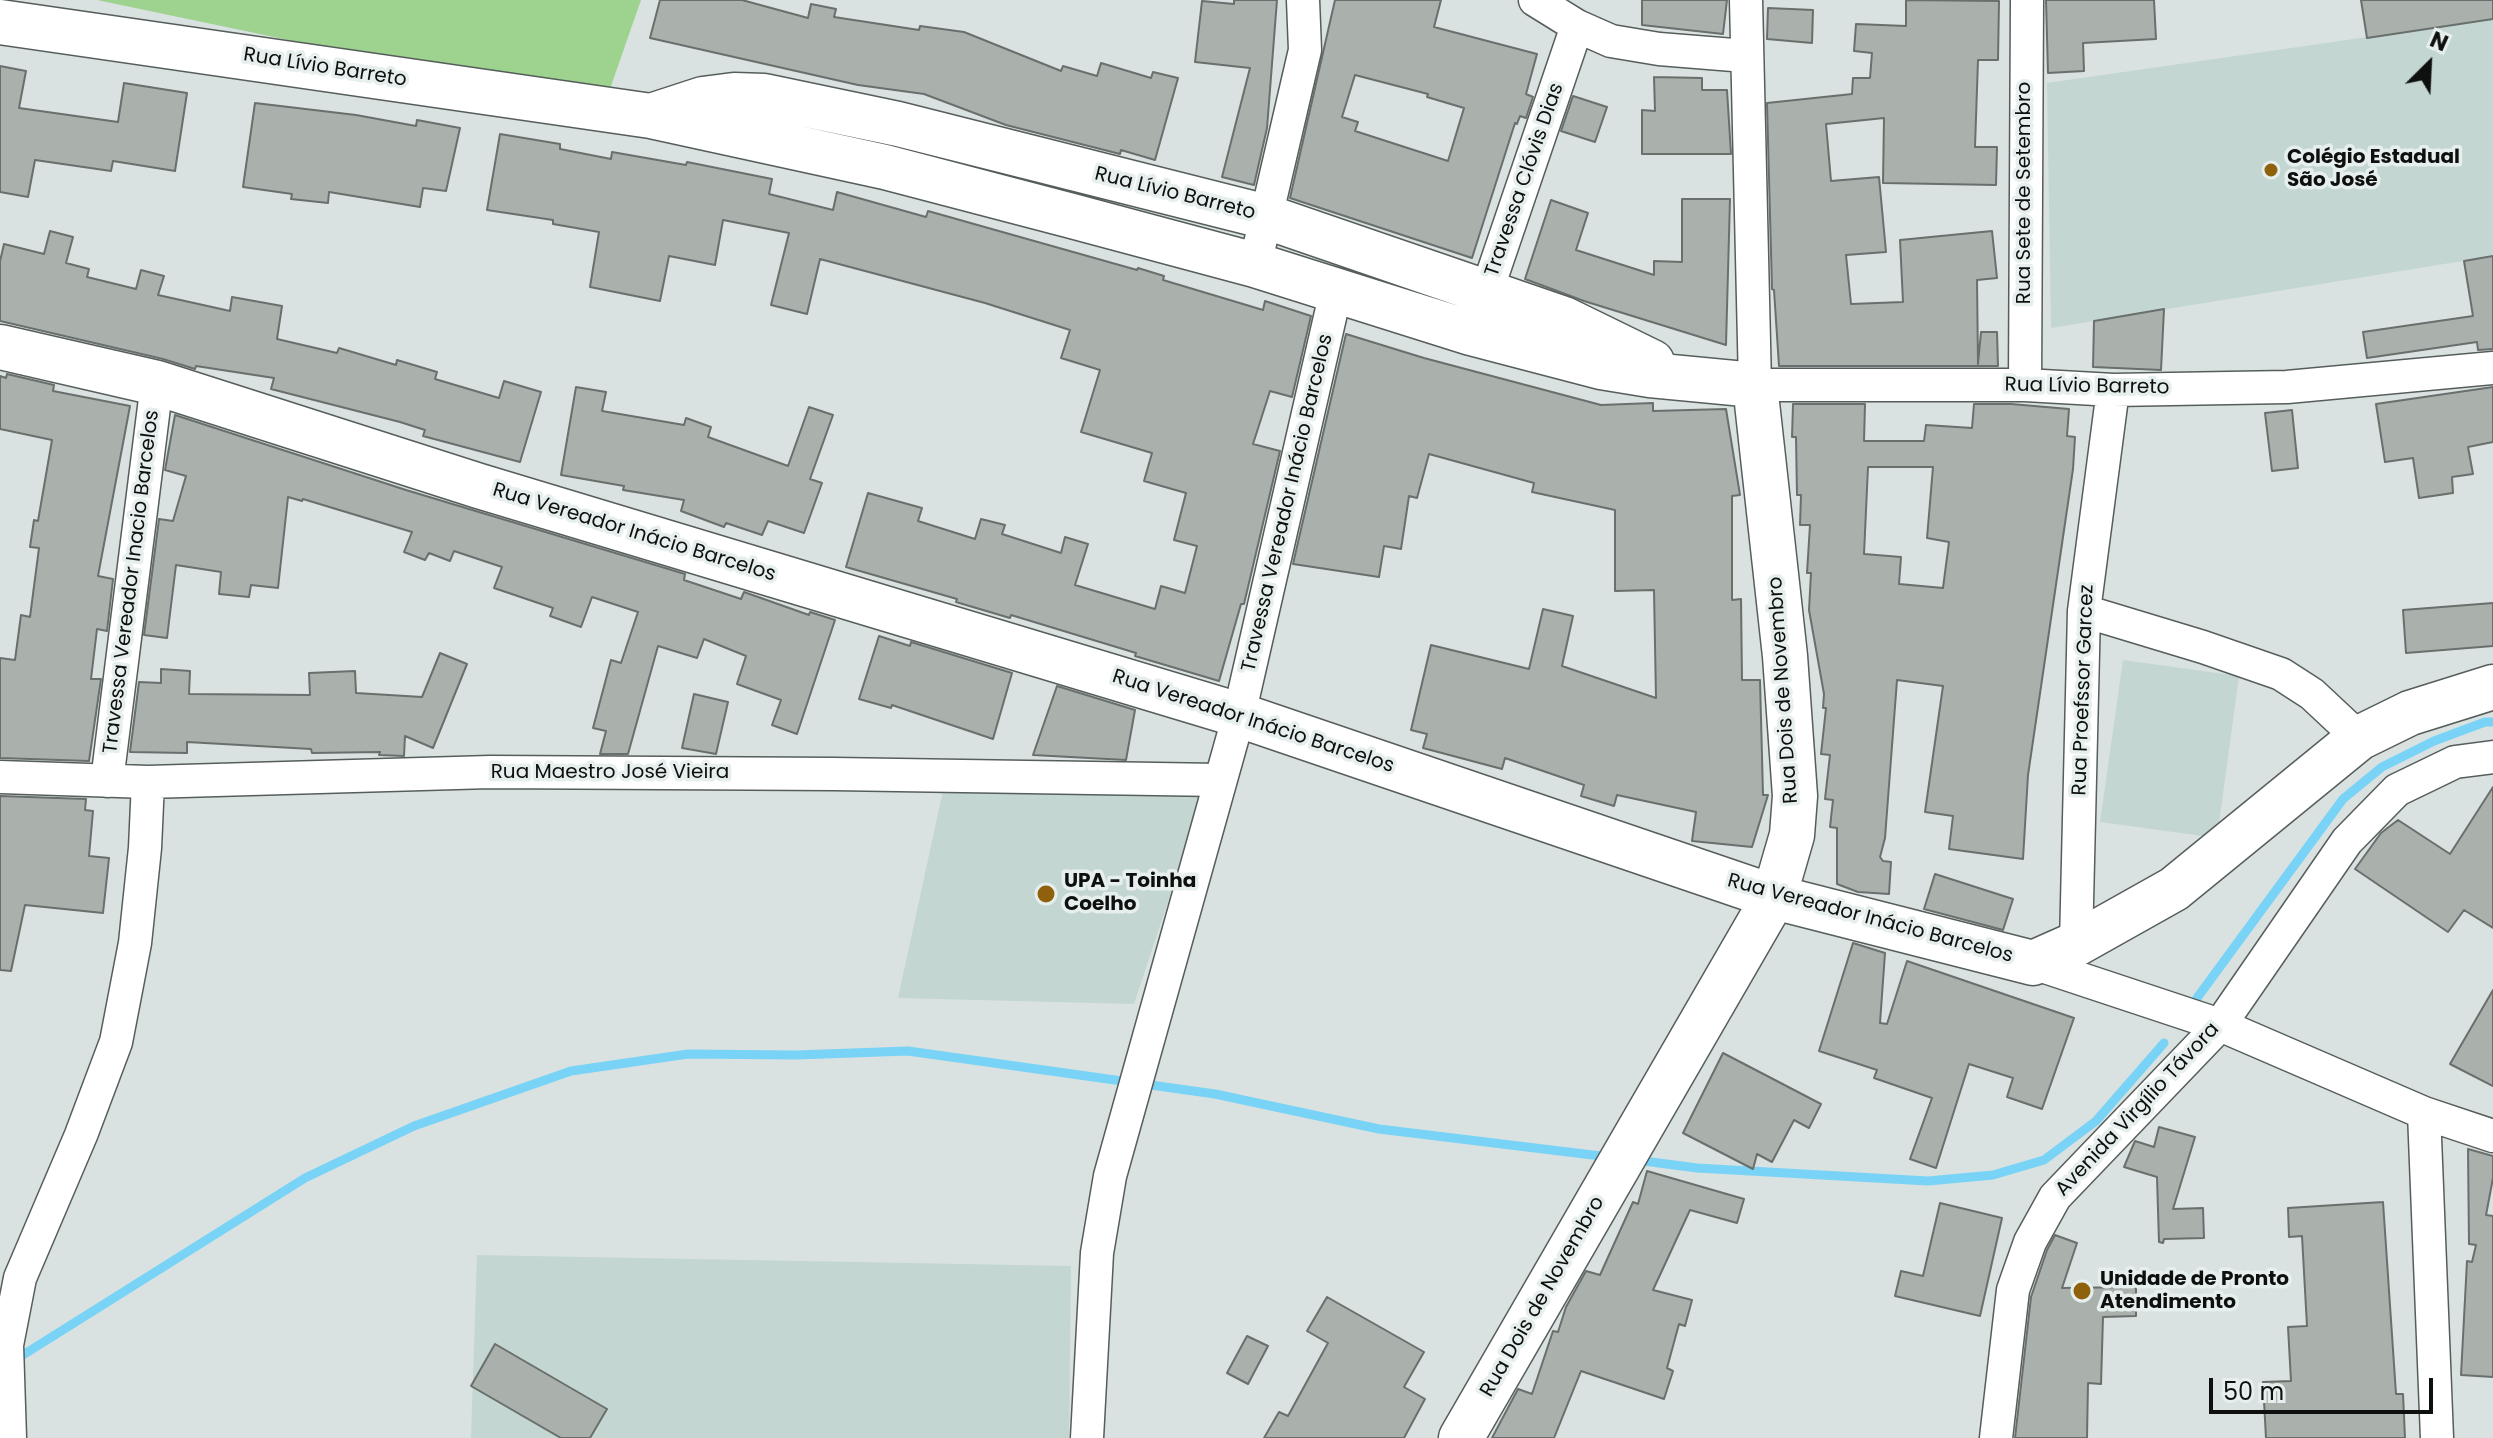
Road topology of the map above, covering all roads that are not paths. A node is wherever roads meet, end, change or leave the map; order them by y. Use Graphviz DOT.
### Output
graph roads {
  1 [pos="1303,0"];
  2 [pos="1535,0"];
  3 [pos="1746,0"];
  4 [pos="2027,0"];
  5 [pos="0,22"];
  6 [pos="1577,26"];
  7 [pos="1746,56"];
  8 [pos="651,116"];
  9 [pos="1267,217"];
  10 [pos="1255,265"];
  11 [pos="1336,291"];
  12 [pos="1487,291"];
  13 [pos="1471,333"];
  14 [pos="0,347"];
  15 [pos="2493,368"];
  16 [pos="1681,377"];
  17 [pos="157,383"];
  18 [pos="1755,385"];
  19 [pos="2025,385"];
  20 [pos="2113,390"];
  21 [pos="2084,611"];
  22 [pos="2493,687"];
  23 [pos="1239,715"];
  24 [pos="2359,738"];
  25 [pos="2493,757"];
  26 [pos="0,777"];
  27 [pos="1220,780"];
  28 [pos="107,781"];
  29 [pos="148,782"];
  30 [pos="1774,897"];
  31 [pos="2076,944"];
  32 [pos="2033,963"];
  33 [pos="2220,1025"];
  34 [pos="2424,1113"];
  35 [pos="2493,1136"];
  36 [pos="10,1438"];
  37 [pos="1087,1438"];
  38 [pos="1461,1438"];
  39 [pos="1996,1438"];
  40 [pos="2437,1438"];
  1 -- 9 [label="street"];
  2 -- 6 [label="street"];
  3 -- 7 [label="street, Rua Dois de Novembro"];
  4 -- 19 [label="street, Rua Sete de Setembro"];
  5 -- 8 [label="street, Rua Lívio Barreto"];
  6 -- 7 [label="street"];
  6 -- 12 [label="street, Travessa Clóvis Dias"];
  7 -- 18 [label="street, Rua Dois de Novembro"];
  8 -- 9 [label="street, Rua Lívio Barreto"];
  8 -- 10 [label="street, Rua Lívio Barreto"];
  9 -- 10 [label="street"];
  9 -- 12 [label="street, Rua Lívio Barreto"];
  10 -- 11 [label="street, Rua Lívio Barreto"];
  11 -- 13 [label="street, Rua Lívio Barreto"];
  11 -- 23 [label="street, Travessa Vereador Inácio Barcelos"];
  12 -- 13 [label="street, Travessa Clóvis Dias"];
  12 -- 16 [label="street, Rua Lívio Barreto"];
  13 -- 16 [label="street, Rua Lívio Barreto"];
  14 -- 17 [label="street, Rua Vereador Inácio Barcelos"];
  15 -- 20 [label="street, Rua Lívio Barreto"];
  16 -- 18 [label="street, Rua Lívio Barreto"];
  17 -- 23 [label="street, Rua Vereador Inácio Barcelos"];
  17 -- 28 [label="street, Travessa Vereador Inacio Barcelos"];
  18 -- 19 [label="street, Rua Lívio Barreto"];
  18 -- 30 [label="street, Rua Dois de Novembro"];
  19 -- 20 [label="street, Rua Lívio Barreto"];
  20 -- 21 [label="street, Rua Proefssor Garcez"];
  21 -- 24 [label="street"];
  21 -- 31 [label="street, Rua Proefssor Garcez"];
  22 -- 24 [label="street"];
  23 -- 27 [label="street, Travessa Vereador Inácio Barcelos"];
  23 -- 30 [label="street, Rua Vereador Inácio Barcelos"];
  24 -- 31 [label="street"];
  25 -- 33 [label="street, Avenida Virgílio Távora"];
  26 -- 28 [label="street, Rua Maestro José Vieira"];
  27 -- 29 [label="street, Rua Maestro José Vieira"];
  27 -- 37 [label="street, Travessa Vereador Inácio Barcelos"];
  28 -- 29 [label="street, Rua Maestro José Vieira"];
  29 -- 36 [label="street"];
  30 -- 32 [label="street, Rua Vereador Inácio Barcelos"];
  30 -- 38 [label="street, Rua Dois de Novembro"];
  31 -- 32 [label="street"];
  32 -- 33 [label="street, Rua Vereador Inácio Barcelos"];
  33 -- 34 [label="street, Rua Vereador Inácio Barcelos"];
  33 -- 39 [label="street, Avenida Virgílio Távora"];
  34 -- 35 [label="street, Rua Vereador Inácio Barcelos"];
  34 -- 40 [label="street"];
}
